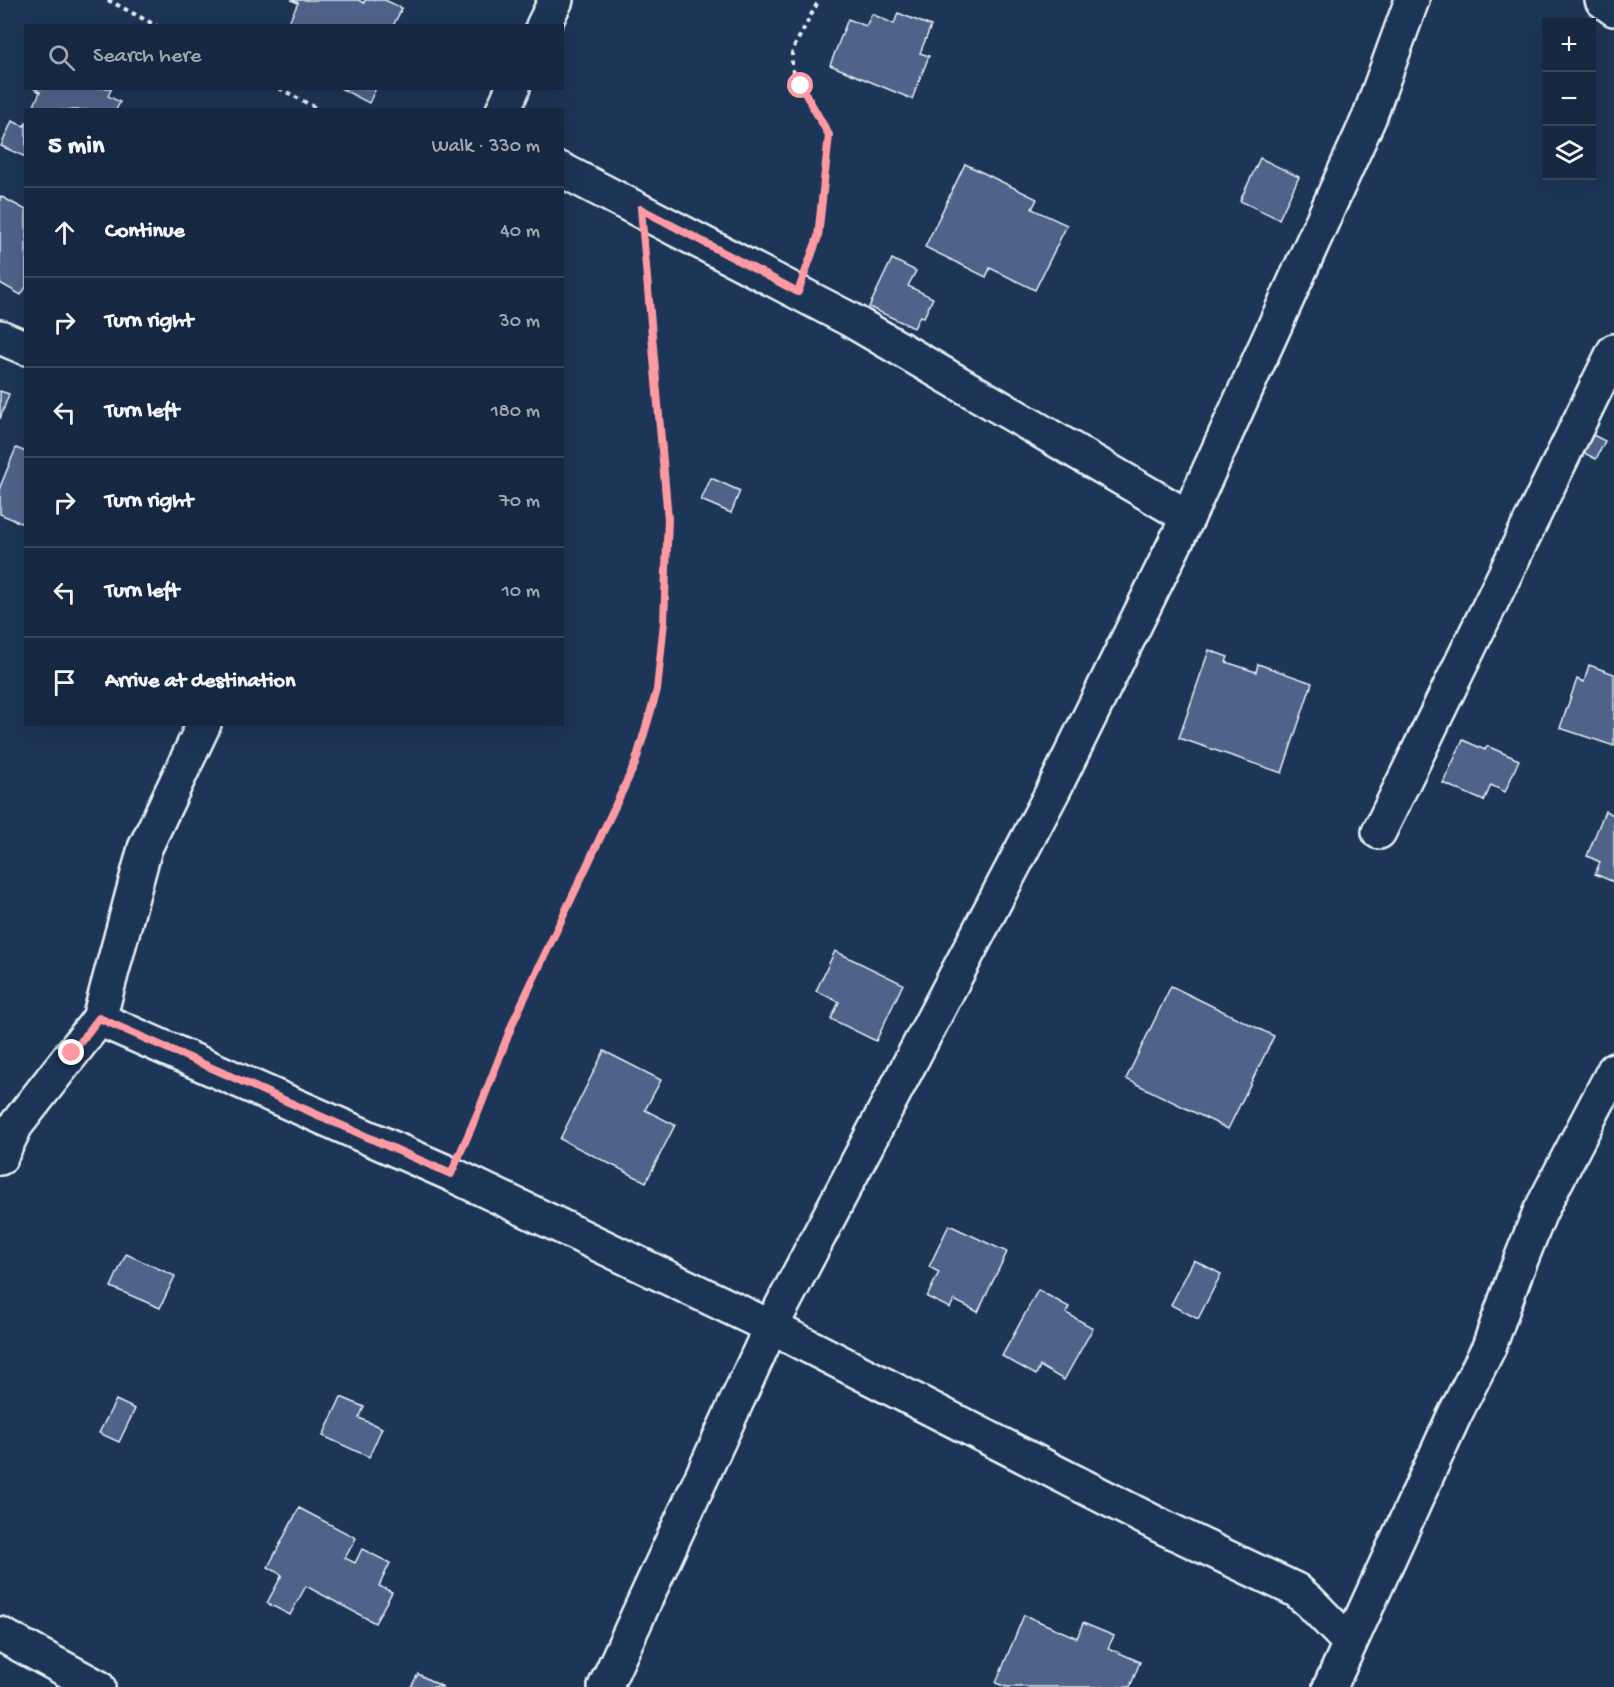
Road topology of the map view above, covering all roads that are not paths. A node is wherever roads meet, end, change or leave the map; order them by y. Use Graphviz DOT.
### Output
graph roads {
  1 [pos="556,0"];
  2 [pos="1412,0"];
  3 [pos="1602,0"];
  4 [pos="1614,9"];
  5 [pos="544,24"];
  6 [pos="512,90"];
  7 [pos="504,108"];
  8 [pos="564,171"];
  9 [pos="0,337"];
  10 [pos="24,347"];
  11 [pos="1614,351"];
  12 [pos="1188,517"];
  13 [pos="203,726"];
  14 [pos="1379,832"];
  15 [pos="99,1018"];
  16 [pos="1614,1070"];
  17 [pos="8,1120"];
  18 [pos="0,1158"];
  19 [pos="771,1327"];
  20 [pos="0,1634"];
  21 [pos="1350,1643"];
  22 [pos="98,1687"];
  23 [pos="605,1687"];
  24 [pos="1330,1687"];
  1 -- 5 [label="street"];
  2 -- 12 [label="street"];
  3 -- 4 [label="street"];
  6 -- 7 [label="street"];
  8 -- 12 [label="street"];
  9 -- 10 [label="street"];
  11 -- 14 [label="street"];
  12 -- 19 [label="street"];
  13 -- 15 [label="street"];
  15 -- 17 [label="street"];
  15 -- 19 [label="street"];
  16 -- 21 [label="street"];
  17 -- 18 [label="street"];
  19 -- 21 [label="street"];
  19 -- 23 [label="street"];
  20 -- 22 [label="street"];
  21 -- 24 [label="street"];
}
